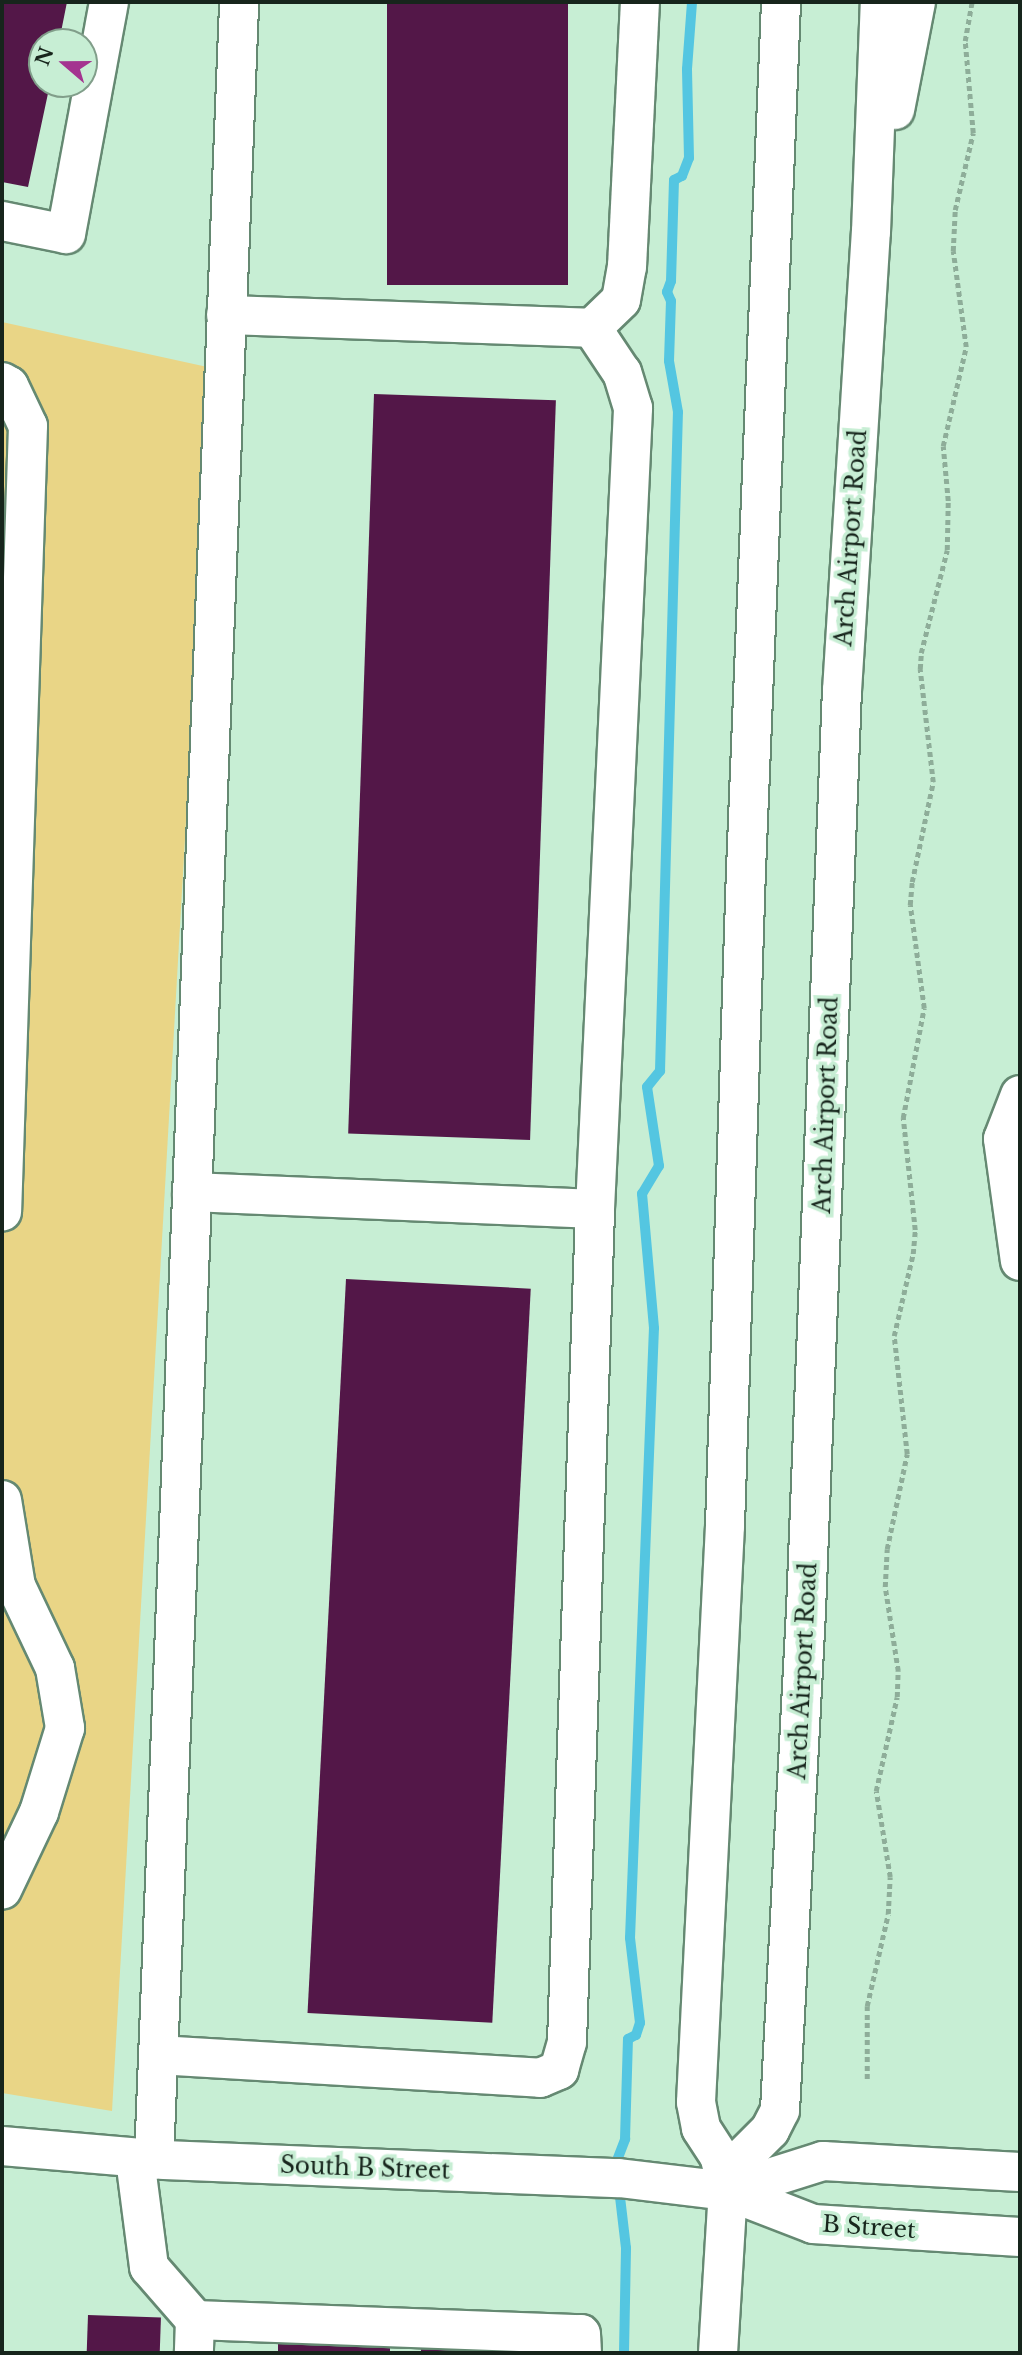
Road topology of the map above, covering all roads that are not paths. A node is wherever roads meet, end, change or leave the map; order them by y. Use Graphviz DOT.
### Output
graph roads {
  1 [pos="109,2"];
  2 [pos="239,2"];
  3 [pos="640,2"];
  4 [pos="781,2"];
  5 [pos="880,2"];
  6 [pos="916,2"];
  7 [pos="2,221"];
  8 [pos="871,232"];
  9 [pos="226,315"];
  10 [pos="592,328"];
  11 [pos="2,382"];
  12 [pos="1020,1095"];
  13 [pos="192,1192"];
  14 [pos="595,1209"];
  15 [pos="2,1212"];
  16 [pos="1020,1261"];
  17 [pos="2,1500"];
  18 [pos="2,1890"];
  19 [pos="158,2055"];
  20 [pos="2,2146"];
  21 [pos="145,2159"];
  22 [pos="1020,2172"];
  23 [pos="727,2191"];
  24 [pos="1020,2237"];
  25 [pos="195,2337"];
  26 [pos="406,2340"];
  27 [pos="582,2353"];
  28 [pos="718,2353"];
  1 -- 7 [label="main road"];
  2 -- 9 [label="main road"];
  3 -- 10 [label="main road"];
  4 -- 23 [label="main road, Arch Airport Road"];
  5 -- 8 [label="main road, Arch Airport Road"];
  6 -- 8 [label="main road"];
  8 -- 23 [label="main road, Arch Airport Road"];
  9 -- 10 [label="main road"];
  9 -- 13 [label="main road"];
  10 -- 14 [label="main road"];
  11 -- 15 [label="main road"];
  12 -- 16 [label="main road"];
  13 -- 14 [label="main road"];
  13 -- 19 [label="main road"];
  14 -- 19 [label="main road"];
  17 -- 18 [label="main road"];
  19 -- 21 [label="main road"];
  20 -- 21 [label="main road, South B Street"];
  21 -- 23 [label="main road, South B Street"];
  21 -- 25 [label="main road"];
  22 -- 23 [label="main road"];
  23 -- 24 [label="main road, B Street"];
  23 -- 28 [label="main road, Arch Airport Road"];
  25 -- 26 [label="main road"];
  26 -- 27 [label="main road"];
}
